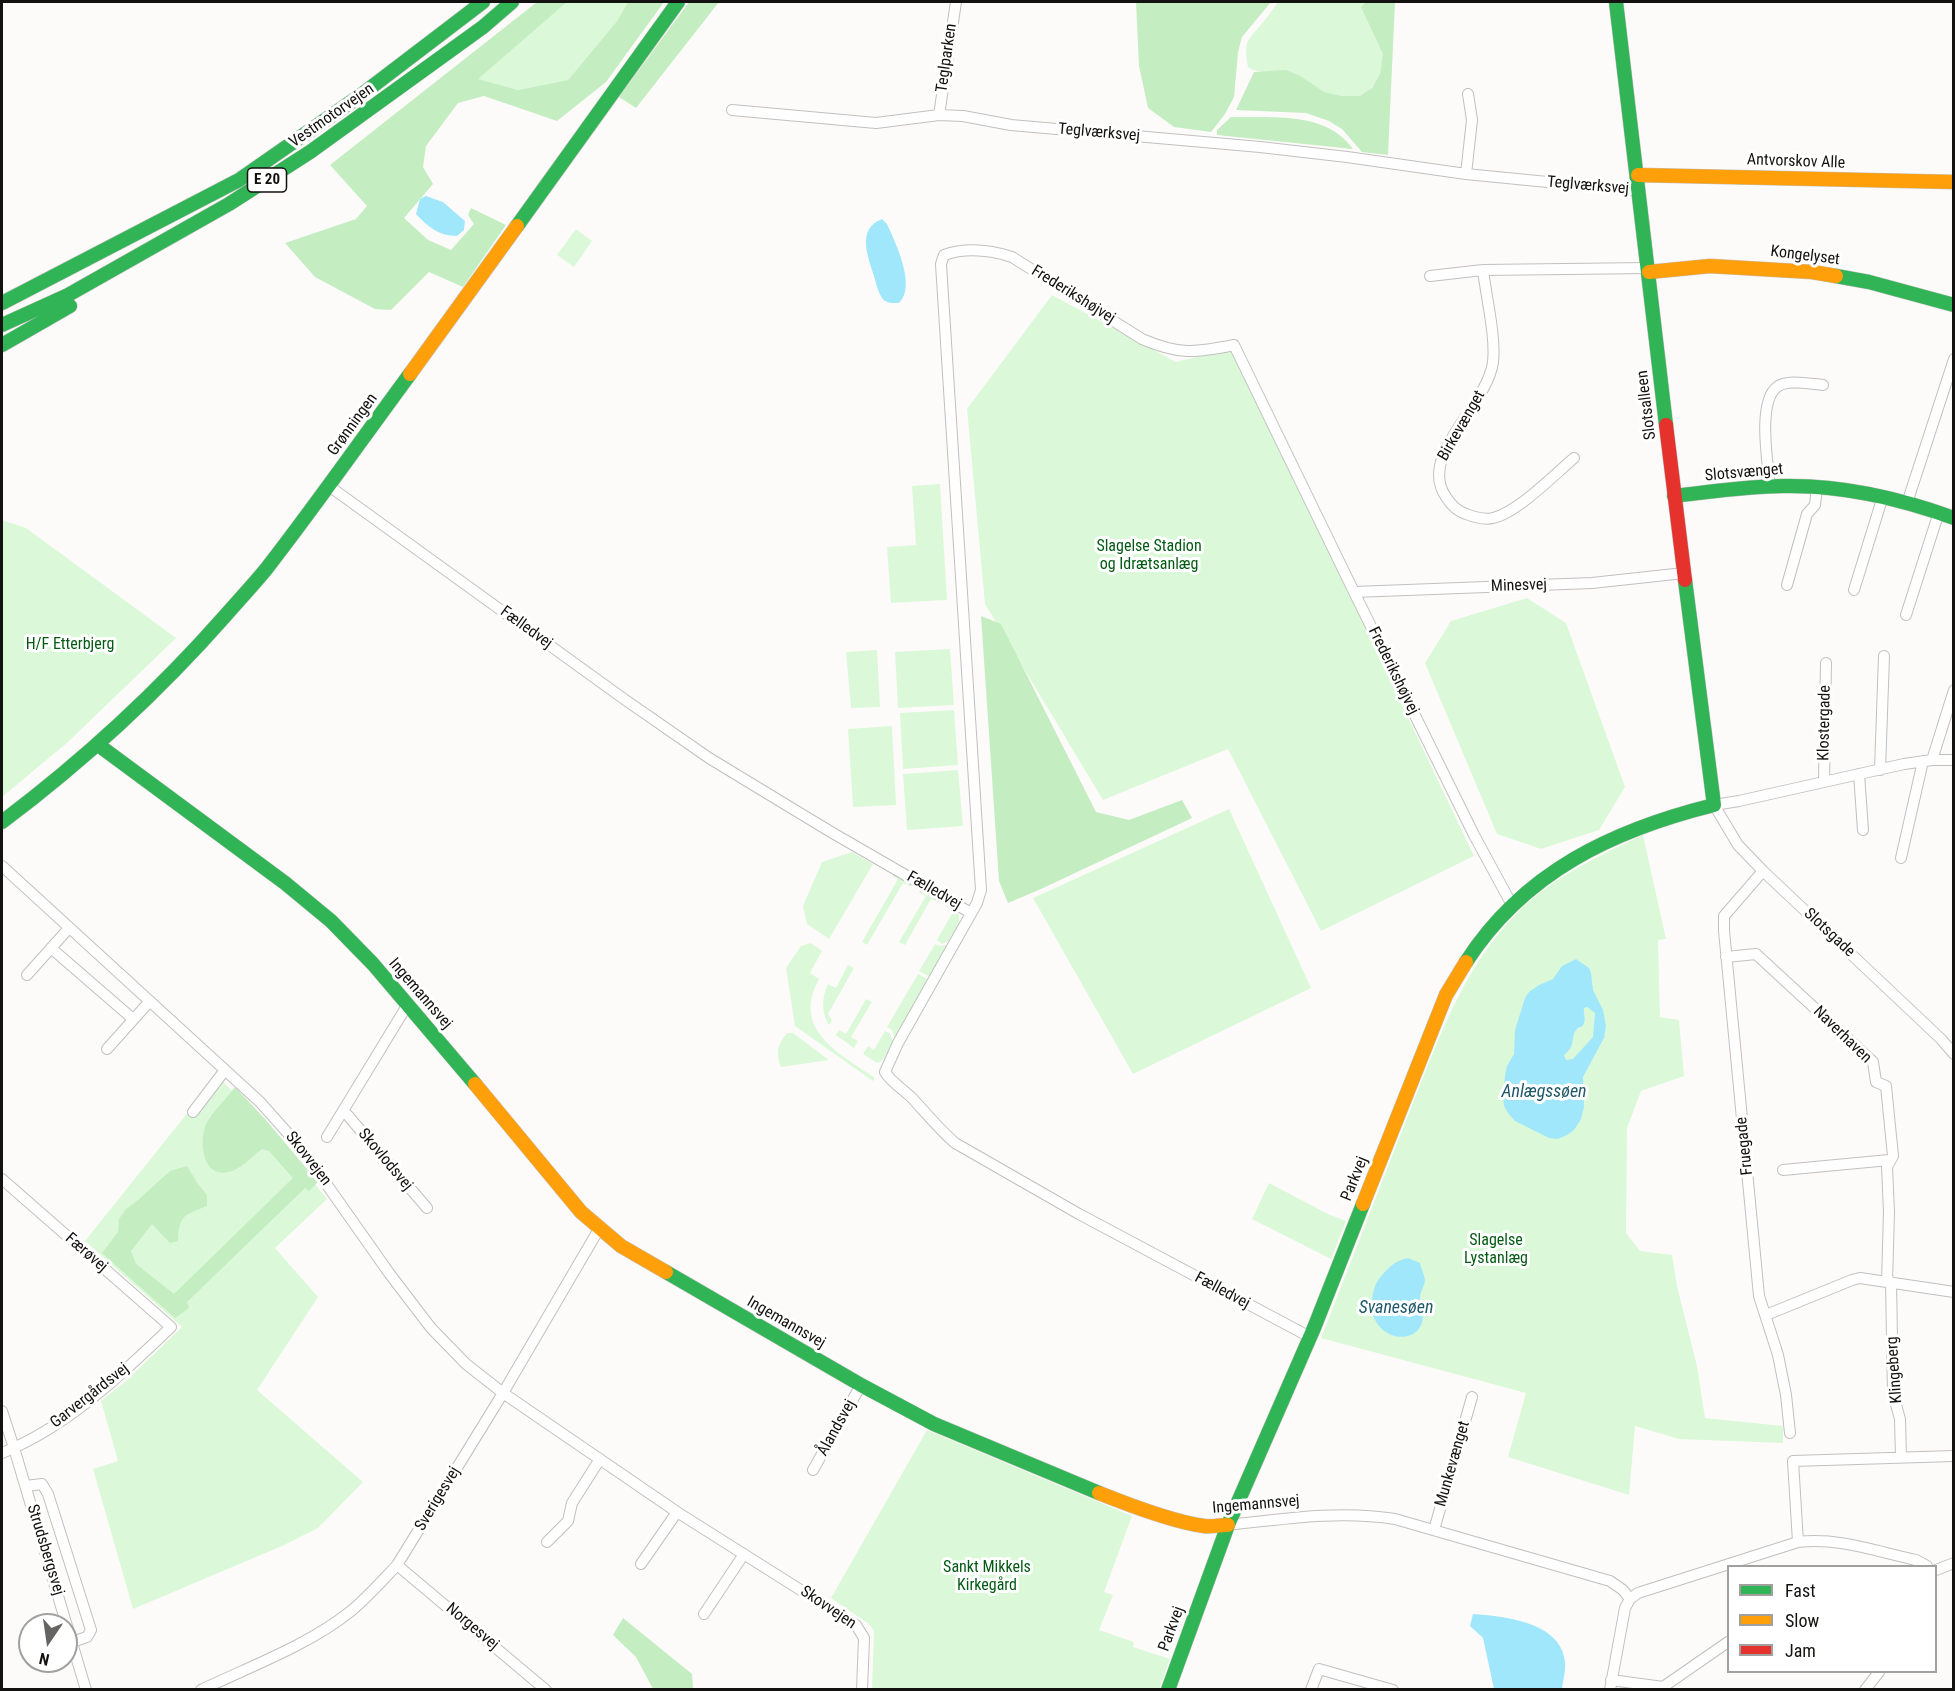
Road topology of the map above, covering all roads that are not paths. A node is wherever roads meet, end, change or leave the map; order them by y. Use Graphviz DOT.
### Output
graph roads {
  1 [pos="483,2"];
  2 [pos="512,2"];
  3 [pos="678,2"];
  4 [pos="956,2"];
  5 [pos="1616,2"];
  6 [pos="1468,94"];
  7 [pos="732,110"];
  8 [pos="939,115"];
  9 [pos="310,152"];
  10 [pos="1466,174"];
  11 [pos="1638,175"];
  12 [pos="1953,182"];
  13 [pos="1639,191"];
  14 [pos="1483,270"];
  15 [pos="1648,270"];
  16 [pos="1430,276"];
  17 [pos="55,278"];
  18 [pos="2,295"];
  19 [pos="2,303"];
  20 [pos="1953,305"];
  21 [pos="2,325"];
  22 [pos="2,345"];
  23 [pos="1953,359"];
  24 [pos="1823,385"];
  25 [pos="1574,458"];
  26 [pos="329,486"];
  27 [pos="1770,487"];
  28 [pos="1817,487"];
  29 [pos="1674,496"];
  30 [pos="1883,496"];
  31 [pos="1907,503"];
  32 [pos="1939,512"];
  33 [pos="1953,518"];
  34 [pos="1684,573"];
  35 [pos="1786,585"];
  36 [pos="1854,590"];
  37 [pos="1354,592"];
  38 [pos="1906,615"];
  39 [pos="1884,656"];
  40 [pos="1826,663"];
  41 [pos="1953,690"];
  42 [pos="97,744"];
  43 [pos="1953,760"];
  44 [pos="1927,761"];
  45 [pos="1881,770"];
  46 [pos="1859,774"];
  47 [pos="1824,782"];
  48 [pos="1714,805"];
  49 [pos="2,822"];
  50 [pos="1863,830"];
  51 [pos="1901,858"];
  52 [pos="2,866"];
  53 [pos="1763,871"];
  54 [pos="1512,905"];
  55 [pos="971,913"];
  56 [pos="69,928"];
  57 [pos="51,948"];
  58 [pos="1726,957"];
  59 [pos="27,975"];
  60 [pos="150,1001"];
  61 [pos="408,1004"];
  62 [pos="133,1019"];
  63 [pos="107,1049"];
  64 [pos="1953,1054"];
  65 [pos="225,1070"];
  66 [pos="344,1111"];
  67 [pos="193,1112"];
  68 [pos="327,1137"];
  69 [pos="1890,1160"];
  70 [pos="1783,1170"];
  71 [pos="2,1179"];
  72 [pos="427,1208"];
  73 [pos="599,1229"];
  74 [pos="1889,1282"];
  75 [pos="1953,1292"];
  76 [pos="1766,1316"];
  77 [pos="171,1327"];
  78 [pos="1310,1337"];
  79 [pos="861,1385"];
  80 [pos="503,1393"];
  81 [pos="1472,1397"];
  82 [pos="2,1411"];
  83 [pos="1790,1433"];
  84 [pos="14,1448"];
  85 [pos="2,1453"];
  86 [pos="1953,1456"];
  87 [pos="1898,1457"];
  88 [pos="600,1460"];
  89 [pos="813,1470"];
  90 [pos="26,1486"];
  91 [pos="677,1512"];
  92 [pos="1228,1525"];
  93 [pos="1434,1530"];
  94 [pos="547,1542"];
  95 [pos="1798,1542"];
  96 [pos="744,1554"];
  97 [pos="1953,1563"];
  98 [pos="641,1564"];
  99 [pos="397,1565"];
  100 [pos="1925,1565"];
  101 [pos="1937,1569"];
  102 [pos="1630,1599"];
  103 [pos="63,1613"];
  104 [pos="704,1614"];
  105 [pos="78,1640"];
  106 [pos="1727,1643"];
  107 [pos="78,1662"];
  108 [pos="1878,1673"];
  109 [pos="1610,1685"];
  110 [pos="86,1689"];
  111 [pos="201,1689"];
  112 [pos="546,1689"];
  113 [pos="862,1689"];
  114 [pos="1168,1689"];
  115 [pos="1311,1689"];
  116 [pos="1394,1689"];
  117 [pos="1867,1689"];
  1 -- 17 [label="main road, Vestmotorvejen / E 20"];
  2 -- 9 [label="main road, Vestmotorvejen / E 20"];
  3 -- 26 [label="main road, Grønningen"];
  4 -- 8 [label="street, Teglparken"];
  5 -- 11 [label="main road, Slotsalleen"];
  6 -- 10 [label="street"];
  7 -- 8 [label="street, Teglværksvej"];
  8 -- 10 [label="street, Teglværksvej"];
  9 -- 21 [label="main road, Vestmotorvejen / E 20"];
  9 -- 22 [label="main road"];
  10 -- 13 [label="street, Teglværksvej"];
  11 -- 12 [label="main road, Antvorskov Alle"];
  11 -- 13 [label="main road, Slotsalleen"];
  13 -- 15 [label="main road, Slotsalleen"];
  14 -- 15 [label="street"];
  14 -- 16 [label="street"];
  14 -- 25 [label="street, Birkevænget"];
  15 -- 20 [label="main road, Kongelyset"];
  15 -- 29 [label="main road, Slotsalleen"];
  17 -- 18 [label="main road"];
  17 -- 19 [label="main road, Vestmotorvejen / E 20"];
  23 -- 31 [label="street"];
  24 -- 27 [label="street"];
  26 -- 42 [label="main road, Grønningen"];
  26 -- 55 [label="street, Fælledvej"];
  27 -- 28 [label="main road, Slotsvænget"];
  27 -- 29 [label="main road, Slotsvænget"];
  28 -- 30 [label="main road, Slotsvænget"];
  28 -- 35 [label="street"];
  29 -- 34 [label="main road, Slotsalleen"];
  30 -- 31 [label="main road, Slotsvænget"];
  30 -- 36 [label="street"];
  31 -- 32 [label="main road, Slotsvænget"];
  32 -- 33 [label="main road, Slotsvænget"];
  32 -- 38 [label="street"];
  34 -- 37 [label="street, Minesvej"];
  34 -- 48 [label="main road, Slotsalleen"];
  37 -- 54 [label="street, Frederikshøjvej"];
  37 -- 55 [label="street, Frederikshøjvej"];
  39 -- 45 [label="street"];
  40 -- 47 [label="street, Klostergade"];
  41 -- 44 [label="street"];
  42 -- 49 [label="main road, Grønningen"];
  42 -- 61 [label="main road, Ingemannsvej"];
  43 -- 44 [label="street, Klostergade"];
  44 -- 45 [label="street, Klostergade"];
  44 -- 51 [label="street"];
  45 -- 46 [label="street, Klostergade"];
  46 -- 47 [label="street, Klostergade"];
  46 -- 50 [label="street"];
  47 -- 48 [label="street, Klostergade"];
  48 -- 53 [label="street, Slotsgade"];
  48 -- 54 [label="main road, Parkvej"];
  52 -- 56 [label="street, Skovvejen"];
  53 -- 58 [label="street, Fruegade"];
  53 -- 64 [label="street, Slotsgade"];
  54 -- 78 [label="main road, Parkvej"];
  55 -- 78 [label="street, Fælledvej"];
  56 -- 57 [label="street"];
  56 -- 60 [label="street, Skovvejen"];
  57 -- 59 [label="street"];
  57 -- 62 [label="street"];
  58 -- 69 [label="street, Naverhaven"];
  58 -- 76 [label="street, Fruegade"];
  60 -- 62 [label="street"];
  60 -- 65 [label="street, Skovvejen"];
  61 -- 66 [label="street, Skovlodsvej"];
  61 -- 73 [label="main road, Ingemannsvej"];
  62 -- 63 [label="street"];
  65 -- 67 [label="street"];
  65 -- 80 [label="street, Skovvejen"];
  66 -- 68 [label="street, Skovlodsvej"];
  66 -- 72 [label="street, Skovlodsvej"];
  69 -- 70 [label="street"];
  69 -- 74 [label="street, Naverhaven"];
  71 -- 77 [label="street, Færøvej"];
  73 -- 79 [label="main road, Ingemannsvej"];
  73 -- 80 [label="street, Sverigesvej"];
  74 -- 75 [label="street"];
  74 -- 76 [label="street"];
  74 -- 87 [label="street, Klingeberg"];
  76 -- 83 [label="street, Fruegade"];
  77 -- 84 [label="street, Garvergårdsvej"];
  78 -- 92 [label="main road, Parkvej"];
  79 -- 89 [label="street, Ålandsvej"];
  79 -- 92 [label="main road, Ingemannsvej"];
  80 -- 88 [label="street, Skovvejen"];
  80 -- 99 [label="street, Sverigesvej"];
  81 -- 93 [label="street, Munkevænget"];
  82 -- 84 [label="street, Strudsbergsvej"];
  84 -- 85 [label="street, Garvergårdsvej"];
  84 -- 90 [label="street, Strudsbergsvej"];
  86 -- 87 [label="street"];
  87 -- 95 [label="street"];
  88 -- 91 [label="street, Skovvejen"];
  88 -- 94 [label="street"];
  90 -- 103 [label="street, Strudsbergsvej"];
  90 -- 105 [label="street"];
  91 -- 96 [label="street, Skovvejen"];
  91 -- 98 [label="street"];
  92 -- 93 [label="street, Ingemannsvej"];
  92 -- 114 [label="main road, Parkvej"];
  93 -- 102 [label="street, Ingemannsvej"];
  95 -- 100 [label="street"];
  95 -- 102 [label="street"];
  96 -- 104 [label="street"];
  96 -- 113 [label="street, Skovvejen"];
  97 -- 101 [label="street"];
  99 -- 111 [label="street, Sverigesvej"];
  99 -- 112 [label="street, Norgesvej"];
  102 -- 109 [label="street"];
  106 -- 109 [label="street"];
  107 -- 110 [label="street, Strudsbergsvej"];
  108 -- 117 [label="street"];
  115 -- 116 [label="street"];
}
